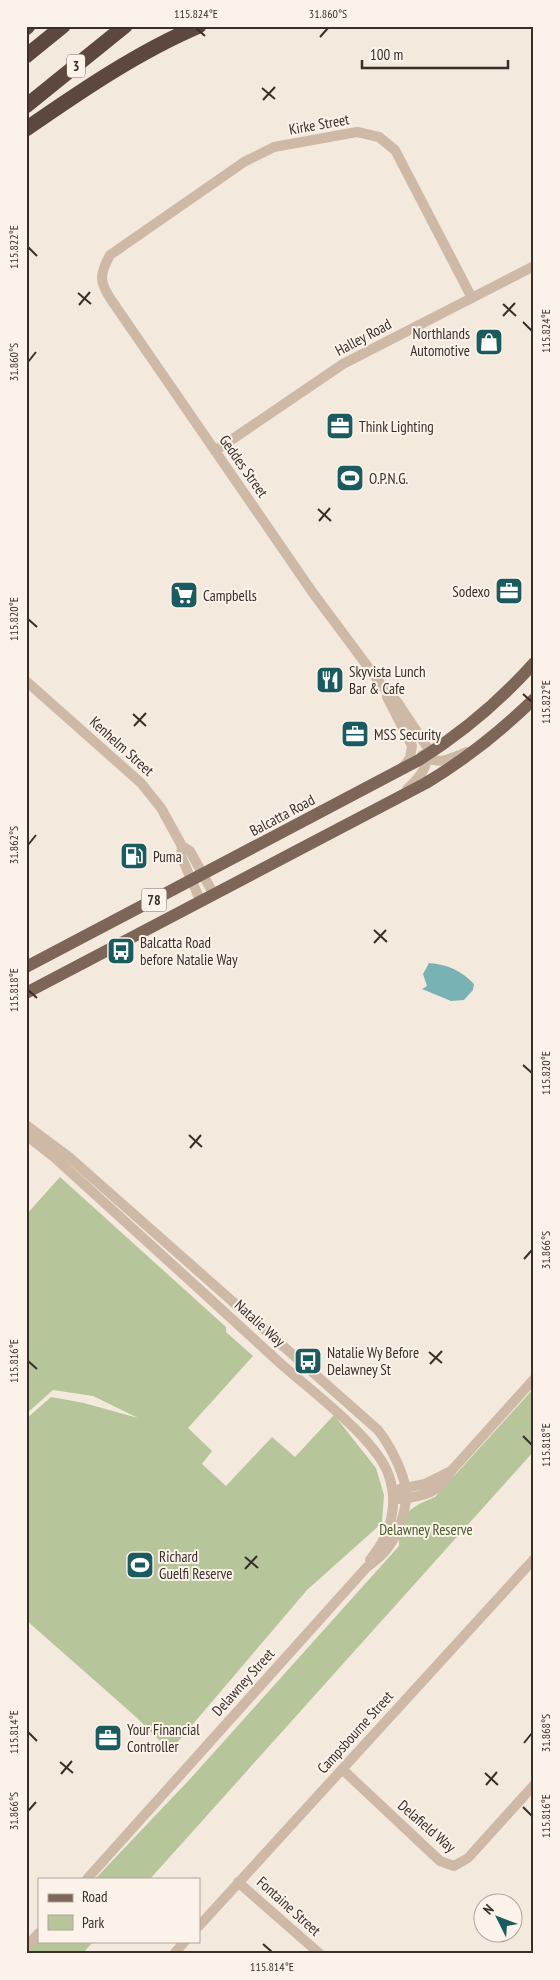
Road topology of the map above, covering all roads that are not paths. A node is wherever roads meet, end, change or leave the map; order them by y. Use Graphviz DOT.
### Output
graph roads {
  1 [pos="64,26"];
  2 [pos="125,26"];
  3 [pos="199,26"];
  4 [pos="26,56"];
  5 [pos="26,106"];
  6 [pos="26,129"];
  7 [pos="110,255"];
  8 [pos="534,267"];
  9 [pos="472,298"];
  10 [pos="215,451"];
  11 [pos="534,663"];
  12 [pos="26,681"];
  13 [pos="383,687"];
  14 [pos="534,699"];
  15 [pos="412,746"];
  16 [pos="479,747"];
  17 [pos="426,754"];
  18 [pos="400,770"];
  19 [pos="397,799"];
  20 [pos="182,846"];
  21 [pos="204,874"];
  22 [pos="191,881"];
  23 [pos="214,895"];
  24 [pos="202,902"];
  25 [pos="26,967"];
  26 [pos="26,993"];
  27 [pos="26,1125"];
  28 [pos="26,1135"];
  29 [pos="534,1379"];
  30 [pos="405,1493"];
  31 [pos="393,1495"];
  32 [pos="534,1559"];
  33 [pos="366,1568"];
  34 [pos="342,1769"];
  35 [pos="534,1785"];
  36 [pos="87,1878"];
  37 [pos="238,1882"];
  38 [pos="200,1925"];
  39 [pos="38,1933"];
  40 [pos="184,1942"];
  41 [pos="26,1947"];
  42 [pos="174,1954"];
  43 [pos="320,1954"];
  1 -- 4 [label="highway"];
  2 -- 5 [label="highway, 3"];
  3 -- 6 [label="highway"];
  7 -- 9 [label="street, Kirke Street"];
  7 -- 10 [label="street, Geddes Street"];
  8 -- 9 [label="street, Halley Road"];
  9 -- 10 [label="street, Halley Road"];
  10 -- 13 [label="street, Geddes Street"];
  11 -- 17 [label="main road, Balcatta Road / 78"];
  12 -- 20 [label="street, Kenhelm Street"];
  13 -- 15 [label="street, Geddes Street"];
  13 -- 17 [label="street, Geddes Street"];
  14 -- 16 [label="main road, 78"];
  15 -- 17 [label="street, Geddes Street"];
  15 -- 18 [label="street"];
  16 -- 17 [label="street"];
  16 -- 19 [label="main road, 78"];
  17 -- 18 [label="main road, Balcatta Road / 78"];
  17 -- 19 [label="street"];
  18 -- 21 [label="main road, Balcatta Road / 78"];
  19 -- 23 [label="main road, 78"];
  20 -- 21 [label="street, Kenhelm Street"];
  20 -- 22 [label="street, Kenhelm Street"];
  21 -- 22 [label="main road, Balcatta Road / 78"];
  21 -- 23 [label="street, Kenhelm Street"];
  22 -- 24 [label="street, Kenhelm Street"];
  22 -- 25 [label="main road, Balcatta Road / 78"];
  23 -- 24 [label="main road, 78"];
  24 -- 26 [label="main road, 78"];
  27 -- 30 [label="street, Natalie Way"];
  28 -- 31 [label="street, Natalie Way"];
  29 -- 30 [label="street"];
  30 -- 31 [label="street"];
  30 -- 33 [label="street, Delawney Street"];
  31 -- 33 [label="street, Natalie Way"];
  32 -- 34 [label="street, Campsbourne Street"];
  33 -- 36 [label="street, Delawney Street"];
  34 -- 35 [label="street, Delafield Way"];
  34 -- 37 [label="street, Campsbourne Street"];
  37 -- 38 [label="street, Campsbourne Street"];
  37 -- 43 [label="street, Fontaine Street"];
  39 -- 41 [label="street"];
  40 -- 42 [label="street"];
}
